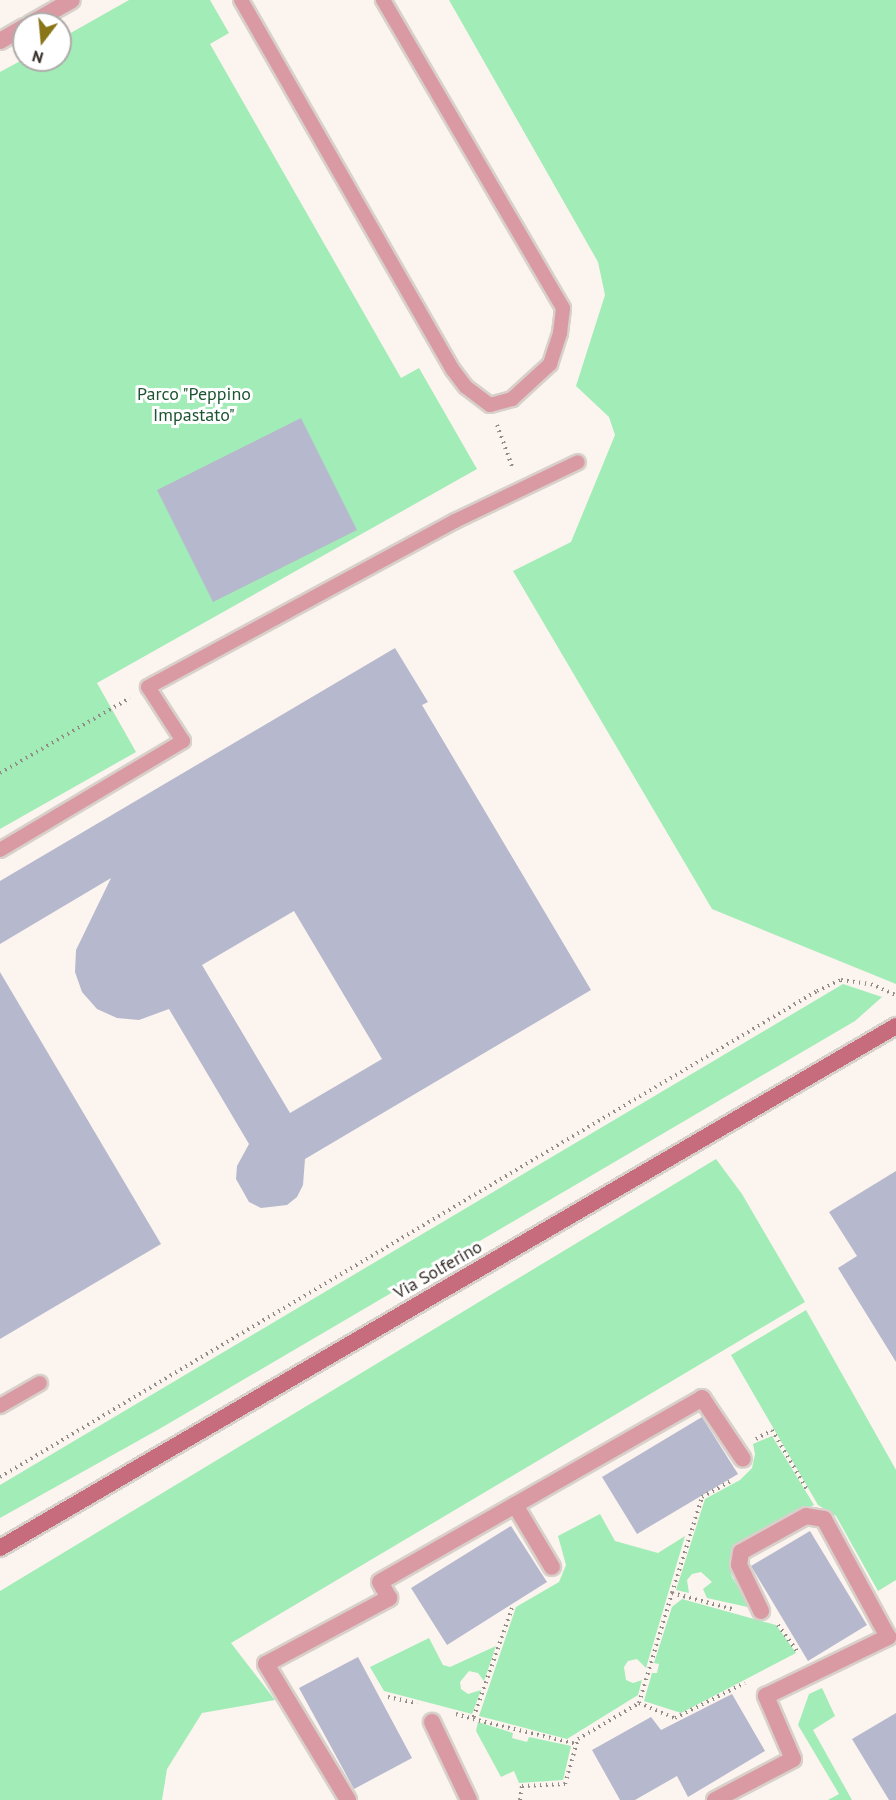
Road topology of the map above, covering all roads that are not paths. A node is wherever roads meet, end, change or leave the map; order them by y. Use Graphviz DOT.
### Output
graph roads {
  1 [pos="72,0"];
  2 [pos="241,0"];
  3 [pos="383,0"];
  4 [pos="51,12"];
  5 [pos="578,462"];
  6 [pos="0,850"];
  7 [pos="896,1026"];
  8 [pos="40,1383"];
  9 [pos="0,1406"];
  10 [pos="740,1455"];
  11 [pos="514,1505"];
  12 [pos="0,1548"];
  13 [pos="552,1567"];
  14 [pos="761,1611"];
  15 [pos="432,1722"];
  16 [pos="348,1800"];
  17 [pos="469,1800"];
  18 [pos="715,1800"];
  1 -- 4 [label="street"];
  2 -- 3 [label="lane"];
  5 -- 6 [label="lane"];
  7 -- 12 [label="main road, Via Solferino"];
  8 -- 9 [label="lane"];
  10 -- 11 [label="street"];
  11 -- 13 [label="street"];
  11 -- 16 [label="street"];
  14 -- 18 [label="street"];
  15 -- 17 [label="street"];
}
